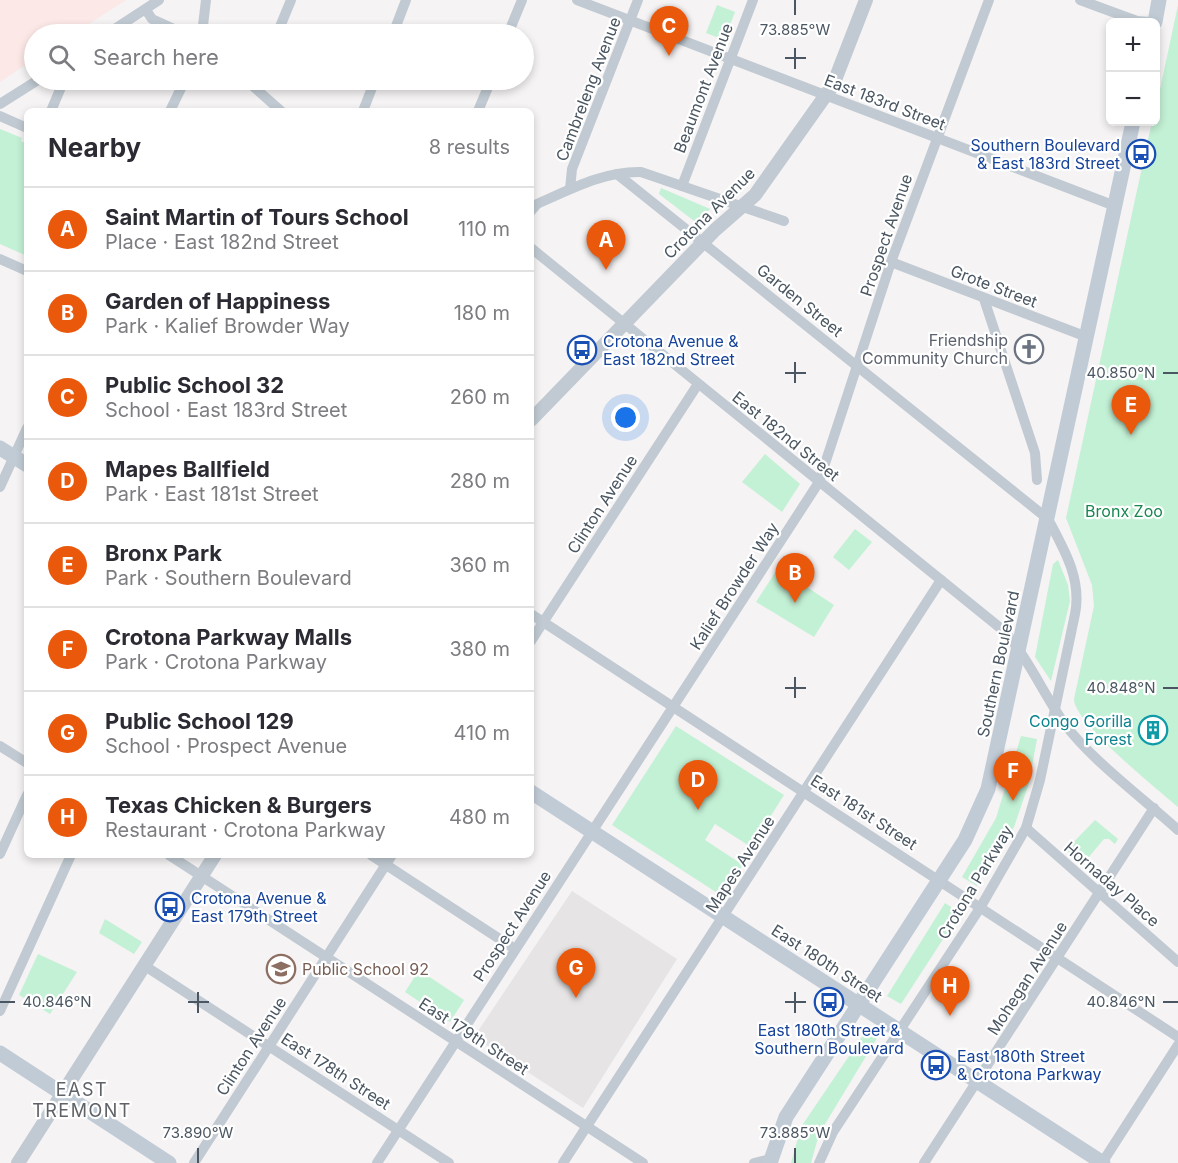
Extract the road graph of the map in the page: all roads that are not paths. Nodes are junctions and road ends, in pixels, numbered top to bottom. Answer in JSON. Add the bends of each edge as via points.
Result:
{"nodes":[{"id":1,"x":159,"y":0,"type":"edge"},
{"id":2,"x":206,"y":0,"type":"edge"},
{"id":3,"x":291,"y":0,"type":"edge"},
{"id":4,"x":406,"y":0,"type":"edge"},
{"id":5,"x":522,"y":0,"type":"edge"},
{"id":6,"x":577,"y":0,"type":"edge"},
{"id":7,"x":638,"y":0,"type":"edge"},
{"id":8,"x":753,"y":0,"type":"edge"},
{"id":9,"x":866,"y":0,"type":"edge"},
{"id":10,"x":989,"y":0,"type":"edge"},
{"id":11,"x":1080,"y":0,"type":"edge"},
{"id":12,"x":1160,"y":0,"type":"edge"},
{"id":13,"x":146,"y":10,"type":"junction"},
{"id":14,"x":1129,"y":18,"type":"edge"},
{"id":15,"x":1154,"y":18,"type":"edge"},
{"id":16,"x":630,"y":20,"type":"junction"},
{"id":17,"x":123,"y":24,"type":"edge"},
{"id":18,"x":163,"y":24,"type":"edge"},
{"id":19,"x":203,"y":24,"type":"edge"},
{"id":20,"x":281,"y":24,"type":"edge"},
{"id":21,"x":397,"y":24,"type":"edge"},
{"id":22,"x":512,"y":24,"type":"edge"},
{"id":23,"x":730,"y":59,"type":"junction"},
{"id":24,"x":24,"y":89,"type":"edge"},
{"id":25,"x":60,"y":90,"type":"edge"},
{"id":26,"x":180,"y":90,"type":"edge"},
{"id":27,"x":263,"y":90,"type":"edge"},
{"id":28,"x":371,"y":90,"type":"edge"},
{"id":29,"x":487,"y":90,"type":"edge"},
{"id":30,"x":827,"y":95,"type":"junction"},
{"id":31,"x":0,"y":104,"type":"edge"},
{"id":32,"x":52,"y":108,"type":"edge"},
{"id":33,"x":172,"y":108,"type":"edge"},
{"id":34,"x":278,"y":108,"type":"edge"},
{"id":35,"x":364,"y":108,"type":"edge"},
{"id":36,"x":479,"y":108,"type":"edge"},
{"id":37,"x":0,"y":116,"type":"edge"},
{"id":38,"x":1132,"y":126,"type":"edge"},
{"id":39,"x":24,"y":127,"type":"edge"},
{"id":40,"x":936,"y":137,"type":"junction"},
{"id":41,"x":617,"y":174,"type":"junction"},
{"id":42,"x":682,"y":186,"type":"junction"},
{"id":43,"x":570,"y":189,"type":"junction"},
{"id":44,"x":743,"y":205,"type":"junction"},
{"id":45,"x":1115,"y":206,"type":"junction"},
{"id":46,"x":534,"y":207,"type":"edge"},
{"id":47,"x":784,"y":221,"type":"dead end"},
{"id":48,"x":704,"y":242,"type":"junction"},
{"id":49,"x":534,"y":250,"type":"edge"},
{"id":50,"x":0,"y":259,"type":"edge"},
{"id":51,"x":891,"y":262,"type":"junction"},
{"id":52,"x":24,"y":270,"type":"edge"},
{"id":53,"x":984,"y":299,"type":"junction"},
{"id":54,"x":624,"y":324,"type":"junction"},
{"id":55,"x":1087,"y":337,"type":"junction"},
{"id":56,"x":858,"y":366,"type":"junction"},
{"id":57,"x":698,"y":384,"type":"junction"},
{"id":58,"x":534,"y":417,"type":"edge"},
{"id":59,"x":24,"y":435,"type":"edge"},
{"id":60,"x":0,"y":448,"type":"edge"},
{"id":61,"x":14,"y":457,"type":"junction"},
{"id":62,"x":24,"y":463,"type":"edge"},
{"id":63,"x":1037,"y":480,"type":"dead end"},
{"id":64,"x":819,"y":482,"type":"junction"},
{"id":65,"x":0,"y":487,"type":"edge"},
{"id":66,"x":1048,"y":519,"type":"junction"},
{"id":67,"x":941,"y":580,"type":"junction"},
{"id":68,"x":534,"y":616,"type":"edge"},
{"id":69,"x":543,"y":622,"type":"junction"},
{"id":70,"x":534,"y":636,"type":"edge"},
{"id":71,"x":1020,"y":649,"type":"junction"},
{"id":72,"x":674,"y":707,"type":"junction"},
{"id":73,"x":1055,"y":708,"type":"junction"},
{"id":74,"x":0,"y":746,"type":"edge"},
{"id":75,"x":24,"y":761,"type":"edge"},
{"id":76,"x":804,"y":791,"type":"junction"},
{"id":77,"x":534,"y":794,"type":"edge"},
{"id":78,"x":24,"y":802,"type":"edge"},
{"id":79,"x":1154,"y":808,"type":"junction"},
{"id":80,"x":1026,"y":828,"type":"junction"},
{"id":81,"x":1178,"y":830,"type":"edge"},
{"id":82,"x":593,"y":832,"type":"junction"},
{"id":83,"x":0,"y":854,"type":"edge"},
{"id":84,"x":70,"y":858,"type":"edge"},
{"id":85,"x":174,"y":858,"type":"edge"},
{"id":86,"x":212,"y":858,"type":"edge"},
{"id":87,"x":389,"y":860,"type":"edge"},
{"id":88,"x":201,"y":876,"type":"junction"},
{"id":89,"x":940,"y":879,"type":"junction"},
{"id":90,"x":1099,"y":893,"type":"junction"},
{"id":91,"x":980,"y":908,"type":"junction"},
{"id":92,"x":723,"y":917,"type":"junction"},
{"id":93,"x":515,"y":950,"type":"junction"},
{"id":94,"x":326,"y":957,"type":"junction"},
{"id":95,"x":1057,"y":958,"type":"junction"},
{"id":96,"x":1178,"y":962,"type":"edge"},
{"id":97,"x":145,"y":966,"type":"junction"},
{"id":98,"x":859,"y":1005,"type":"junction"},
{"id":99,"x":0,"y":1011,"type":"edge"},
{"id":100,"x":898,"y":1030,"type":"junction"},
{"id":101,"x":1178,"y":1037,"type":"edge"},
{"id":102,"x":456,"y":1042,"type":"junction"},
{"id":103,"x":1178,"y":1045,"type":"edge"},
{"id":104,"x":269,"y":1046,"type":"junction"},
{"id":105,"x":0,"y":1053,"type":"edge"},
{"id":106,"x":977,"y":1081,"type":"junction"},
{"id":107,"x":62,"y":1094,"type":"junction"},
{"id":108,"x":586,"y":1126,"type":"junction"},
{"id":109,"x":399,"y":1130,"type":"junction"},
{"id":110,"x":771,"y":1161,"type":"edge"},
{"id":111,"x":18,"y":1163,"type":"edge"},
{"id":112,"x":169,"y":1163,"type":"edge"},
{"id":113,"x":194,"y":1163,"type":"edge"},
{"id":114,"x":377,"y":1163,"type":"edge"},
{"id":115,"x":449,"y":1163,"type":"edge"},
{"id":116,"x":562,"y":1163,"type":"edge"},
{"id":117,"x":643,"y":1163,"type":"edge"},
{"id":118,"x":754,"y":1163,"type":"edge"},
{"id":119,"x":819,"y":1163,"type":"edge"},
{"id":120,"x":924,"y":1163,"type":"edge"},
{"id":121,"x":1103,"y":1163,"type":"edge"}],
"edges":[{"from":1,"to":13,"type":"street"},
{"from":2,"to":19,"type":"street"},
{"from":3,"to":20,"type":"street"},
{"from":4,"to":21,"type":"street"},
{"from":5,"to":22,"type":"street"},
{"from":6,"to":16,"type":"street","name":"East 183rd Street"},
{"from":7,"to":16,"type":"street","name":"Cambreleng Avenue"},
{"from":8,"to":23,"type":"street","name":"Beaumont Avenue"},
{"from":9,"to":30,"type":"street","name":"Crotona Avenue"},
{"from":10,"to":40,"type":"street","name":"Prospect Avenue"},
{"from":11,"to":14,"type":"street"},
{"from":12,"to":15,"type":"main road"},
{"from":13,"to":17,"type":"street"},
{"from":13,"to":18,"type":"street","via":[[152,19]]},
{"from":16,"to":23,"type":"street","name":"East 183rd Street"},
{"from":16,"to":43,"type":"street","name":"Cambreleng Avenue","via":[[572,169]]},
{"from":23,"to":30,"type":"street","name":"East 183rd Street"},
{"from":23,"to":42,"type":"street","name":"Beaumont Avenue"},
{"from":24,"to":31,"type":"street"},
{"from":25,"to":32,"type":"street"},
{"from":26,"to":33,"type":"street"},
{"from":27,"to":34,"type":"street"},
{"from":28,"to":35,"type":"street"},
{"from":29,"to":36,"type":"street"},
{"from":30,"to":40,"type":"street","name":"East 183rd Street"},
{"from":30,"to":44,"type":"street","name":"Crotona Avenue"},
{"from":37,"to":39,"type":"street"},
{"from":38,"to":45,"type":"main road","name":"Southern Boulevard"},
{"from":40,"to":45,"type":"street","name":"East 183rd Street"},
{"from":40,"to":51,"type":"street","name":"Prospect Avenue"},
{"from":41,"to":42,"type":"street","via":[[641,172]]},
{"from":41,"to":43,"type":"street"},
{"from":41,"to":48,"type":"street","name":"Garden Street"},
{"from":42,"to":44,"type":"street"},
{"from":43,"to":46,"type":"street"},
{"from":44,"to":47,"type":"street"},
{"from":44,"to":48,"type":"street","name":"Crotona Avenue"},
{"from":45,"to":55,"type":"main road","name":"Southern Boulevard"},
{"from":48,"to":54,"type":"street","name":"Crotona Avenue"},
{"from":48,"to":56,"type":"street","name":"Garden Street"},
{"from":49,"to":54,"type":"street","name":"East 182nd Street"},
{"from":50,"to":52,"type":"street"},
{"from":51,"to":53,"type":"street","name":"Grote Street"},
{"from":51,"to":56,"type":"street","name":"Prospect Avenue"},
{"from":53,"to":55,"type":"street","name":"Grote Street"},
{"from":53,"to":63,"type":"street","via":[[1035,453]]},
{"from":54,"to":57,"type":"street","name":"East 182nd Street"},
{"from":54,"to":58,"type":"street","name":"Crotona Avenue"},
{"from":55,"to":66,"type":"main road","name":"Southern Boulevard"},
{"from":56,"to":64,"type":"street","name":"Prospect Avenue"},
{"from":56,"to":66,"type":"street","name":"Garden Street"},
{"from":57,"to":64,"type":"street","name":"East 182nd Street"},
{"from":57,"to":69,"type":"street","name":"Clinton Avenue"},
{"from":59,"to":61,"type":"street"},
{"from":60,"to":61,"type":"main road"},
{"from":61,"to":62,"type":"main road"},
{"from":61,"to":65,"type":"street"},
{"from":64,"to":67,"type":"street","name":"East 182nd Street"},
{"from":64,"to":72,"type":"street","name":"Kalief Browder Way"},
{"from":66,"to":71,"type":"main road","name":"Southern Boulevard"},
{"from":66,"to":73,"type":"street","name":"Crotona Parkway","via":[[1066,553],[1078,599]]},
{"from":67,"to":71,"type":"street","name":"East 182nd Street","via":[[1004,631]]},
{"from":67,"to":76,"type":"street","name":"Mapes Avenue"},
{"from":68,"to":69,"type":"street","name":"East 181st Street"},
{"from":69,"to":70,"type":"street","name":"Clinton Avenue"},
{"from":69,"to":72,"type":"street","name":"East 181st Street"},
{"from":71,"to":73,"type":"street","name":"East 182nd Street"},
{"from":71,"to":89,"type":"main road","name":"Southern Boulevard","via":[[988,789],[974,823]]},
{"from":72,"to":76,"type":"street","name":"East 181st Street"},
{"from":72,"to":82,"type":"street","name":"Prospect Avenue"},
{"from":73,"to":79,"type":"street","name":"East 182nd Street","via":[[1083,744]]},
{"from":73,"to":80,"type":"street","name":"Crotona Parkway"},
{"from":74,"to":75,"type":"street"},
{"from":76,"to":89,"type":"street","name":"East 181st Street"},
{"from":76,"to":92,"type":"street","name":"Mapes Avenue"},
{"from":77,"to":82,"type":"main road","name":"East 180th Street"},
{"from":78,"to":83,"type":"street"},
{"from":79,"to":81,"type":"street","name":"East 182nd Street"},
{"from":79,"to":90,"type":"street","name":"Mohegan Avenue"},
{"from":80,"to":90,"type":"street","name":"Hornaday Place"},
{"from":80,"to":91,"type":"street","name":"Crotona Parkway"},
{"from":82,"to":92,"type":"main road","name":"East 180th Street"},
{"from":82,"to":93,"type":"street","name":"Prospect Avenue"},
{"from":84,"to":99,"type":"street"},
{"from":85,"to":88,"type":"street","name":"East 179th Street"},
{"from":86,"to":88,"type":"street"},
{"from":87,"to":93,"type":"street"},
{"from":87,"to":94,"type":"street","name":"Clinton Avenue"},
{"from":88,"to":94,"type":"street","name":"East 179th Street"},
{"from":88,"to":97,"type":"street"},
{"from":89,"to":91,"type":"street","name":"East 181st Street"},
{"from":89,"to":98,"type":"main road","name":"Southern Boulevard"},
{"from":90,"to":95,"type":"street","name":"Mohegan Avenue"},
{"from":90,"to":96,"type":"street","name":"Hornaday Place"},
{"from":91,"to":95,"type":"street","name":"East 181st Street"},
{"from":91,"to":100,"type":"street","name":"Crotona Parkway"},
{"from":92,"to":98,"type":"main road","name":"East 180th Street"},
{"from":92,"to":108,"type":"street","name":"Mapes Avenue"},
{"from":93,"to":102,"type":"street","name":"Prospect Avenue"},
{"from":94,"to":102,"type":"street","name":"East 179th Street"},
{"from":94,"to":104,"type":"street","name":"Clinton Avenue"},
{"from":95,"to":101,"type":"street","name":"East 181st Street"},
{"from":95,"to":106,"type":"street","name":"Mohegan Avenue"},
{"from":97,"to":104,"type":"street","name":"East 178th Street"},
{"from":97,"to":107,"type":"street"},
{"from":98,"to":100,"type":"main road","name":"East 180th Street"},
{"from":98,"to":110,"type":"main road","name":"Southern Boulevard","via":[[786,1117]]},
{"from":100,"to":106,"type":"main road","name":"East 180th Street"},
{"from":100,"to":119,"type":"street","name":"Crotona Parkway","via":[[833,1132]]},
{"from":102,"to":108,"type":"street","name":"East 179th Street"},
{"from":102,"to":109,"type":"street","name":"Prospect Avenue"},
{"from":103,"to":121,"type":"street"},
{"from":104,"to":109,"type":"street","name":"East 178th Street"},
{"from":104,"to":113,"type":"street","name":"Clinton Avenue"},
{"from":105,"to":107,"type":"main road"},
{"from":106,"to":120,"type":"street","name":"Mohegan Avenue"},
{"from":106,"to":121,"type":"main road","name":"East 180th Street"},
{"from":107,"to":111,"type":"street"},
{"from":107,"to":112,"type":"main road"},
{"from":108,"to":116,"type":"street","name":"Mapes Avenue"},
{"from":108,"to":117,"type":"street","name":"East 179th Street"},
{"from":109,"to":114,"type":"street","name":"Prospect Avenue"},
{"from":109,"to":115,"type":"street","name":"East 178th Street"},
{"from":110,"to":118,"type":"street"}]}
